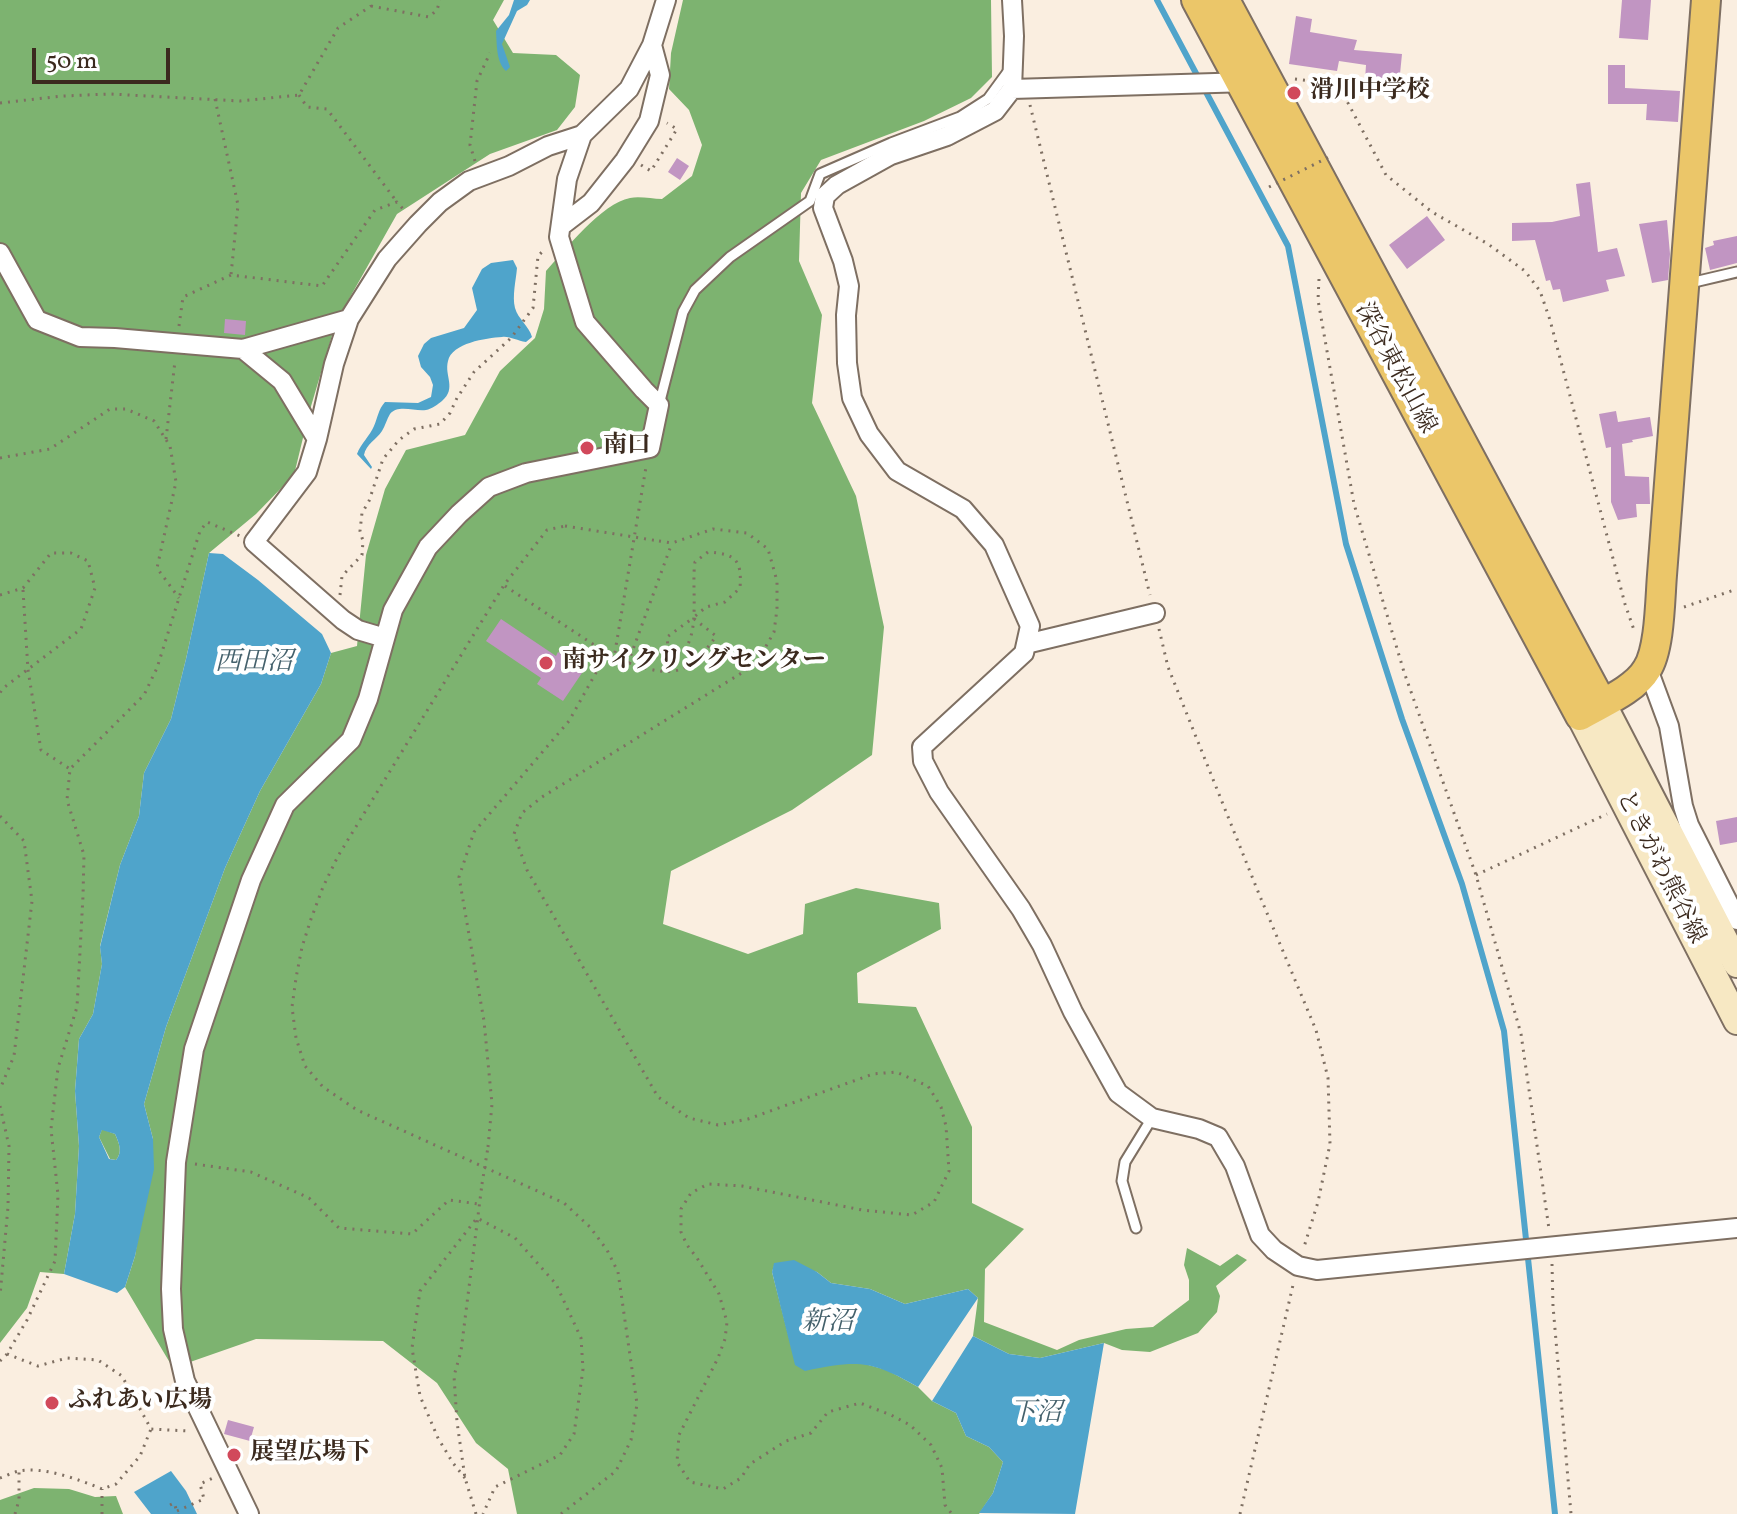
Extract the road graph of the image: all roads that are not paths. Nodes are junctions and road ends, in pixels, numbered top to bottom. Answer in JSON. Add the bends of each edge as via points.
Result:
{"nodes":[{"id":1,"x":666,"y":0,"type":"edge"},
{"id":2,"x":1012,"y":0,"type":"edge"},
{"id":3,"x":1196,"y":0,"type":"edge"},
{"id":4,"x":1225,"y":0,"type":"edge"},
{"id":5,"x":1706,"y":0,"type":"edge"},
{"id":6,"x":652,"y":45,"type":"junction"},
{"id":7,"x":1014,"y":65,"type":"junction"},
{"id":8,"x":1254,"y":82,"type":"junction"},
{"id":9,"x":1019,"y":89,"type":"junction"},
{"id":10,"x":582,"y":135,"type":"junction"},
{"id":11,"x":560,"y":231,"type":"junction"},
{"id":12,"x":0,"y":253,"type":"edge"},
{"id":13,"x":1737,"y":272,"type":"edge"},
{"id":14,"x":1684,"y":284,"type":"junction"},
{"id":15,"x":349,"y":319,"type":"junction"},
{"id":16,"x":243,"y":349,"type":"junction"},
{"id":17,"x":659,"y":405,"type":"junction"},
{"id":18,"x":317,"y":439,"type":"junction"},
{"id":19,"x":1155,"y":613,"type":"road end"},
{"id":20,"x":385,"y":638,"type":"junction"},
{"id":21,"x":1026,"y":644,"type":"junction"},
{"id":22,"x":1648,"y":669,"type":"junction"},
{"id":23,"x":1591,"y":710,"type":"junction"},
{"id":24,"x":1737,"y":920,"type":"edge"},
{"id":25,"x":1737,"y":964,"type":"edge"},
{"id":26,"x":1737,"y":1021,"type":"edge"},
{"id":27,"x":1152,"y":1118,"type":"junction"},
{"id":28,"x":1136,"y":1228,"type":"dead end"},
{"id":29,"x":1737,"y":1228,"type":"edge"},
{"id":30,"x":249,"y":1514,"type":"edge"}],
"edges":[{"from":1,"to":6,"type":"street"},
{"from":2,"to":7,"type":"street"},
{"from":3,"to":8,"type":"main road","name":"深谷東松山線"},
{"from":4,"to":8,"type":"main road","name":"深谷東松山線"},
{"from":5,"to":14,"type":"main road"},
{"from":6,"to":10,"type":"street","via":[[629,89]]},
{"from":6,"to":11,"type":"street","via":[[660,75],[649,121],[591,203]]},
{"from":7,"to":9,"type":"street"},
{"from":7,"to":17,"type":"lane","via":[[988,99],[960,117],[820,174],[810,201],[730,257],[695,290],[683,312]]},
{"from":8,"to":9,"type":"street"},
{"from":8,"to":23,"type":"main road","name":"深谷東松山線"},
{"from":9,"to":21,"type":"street","via":[[995,111],[947,136],[891,155],[837,185],[825,196],[823,208],[849,286],[847,363],[852,398],[869,434],[897,471],[963,509],[994,545],[1030,626]]},
{"from":10,"to":11,"type":"street","via":[[567,179]]},
{"from":10,"to":15,"type":"street","via":[[469,181],[440,202],[387,259]]},
{"from":11,"to":17,"type":"street","via":[[585,322]]},
{"from":12,"to":16,"type":"street","via":[[37,320],[80,337]]},
{"from":13,"to":14,"type":"lane"},
{"from":14,"to":22,"type":"main road","via":[[1659,611]]},
{"from":15,"to":16,"type":"street"},
{"from":15,"to":18,"type":"street"},
{"from":16,"to":18,"type":"street","via":[[282,381]]},
{"from":17,"to":20,"type":"street","via":[[650,448],[526,473],[489,487],[428,547],[393,610]]},
{"from":18,"to":20,"type":"street","via":[[307,472],[254,542],[358,630]]},
{"from":19,"to":21,"type":"street"},
{"from":20,"to":30,"type":"street","via":[[351,740],[285,805],[251,880],[194,1049],[176,1162],[173,1329],[185,1381]]},
{"from":21,"to":27,"type":"street","via":[[1024,653],[922,747],[923,761],[1021,909],[1118,1093]]},
{"from":22,"to":23,"type":"main road"},
{"from":22,"to":24,"type":"street","via":[[1669,726],[1689,825]]},
{"from":23,"to":25,"type":"main road","name":"ときがわ熊谷線"},
{"from":23,"to":26,"type":"main road","name":"ときがわ熊谷線"},
{"from":27,"to":28,"type":"lane","via":[[1125,1162],[1122,1181]]},
{"from":27,"to":29,"type":"street","via":[[1218,1137],[1235,1166],[1260,1235],[1298,1266],[1317,1270]]}]}
